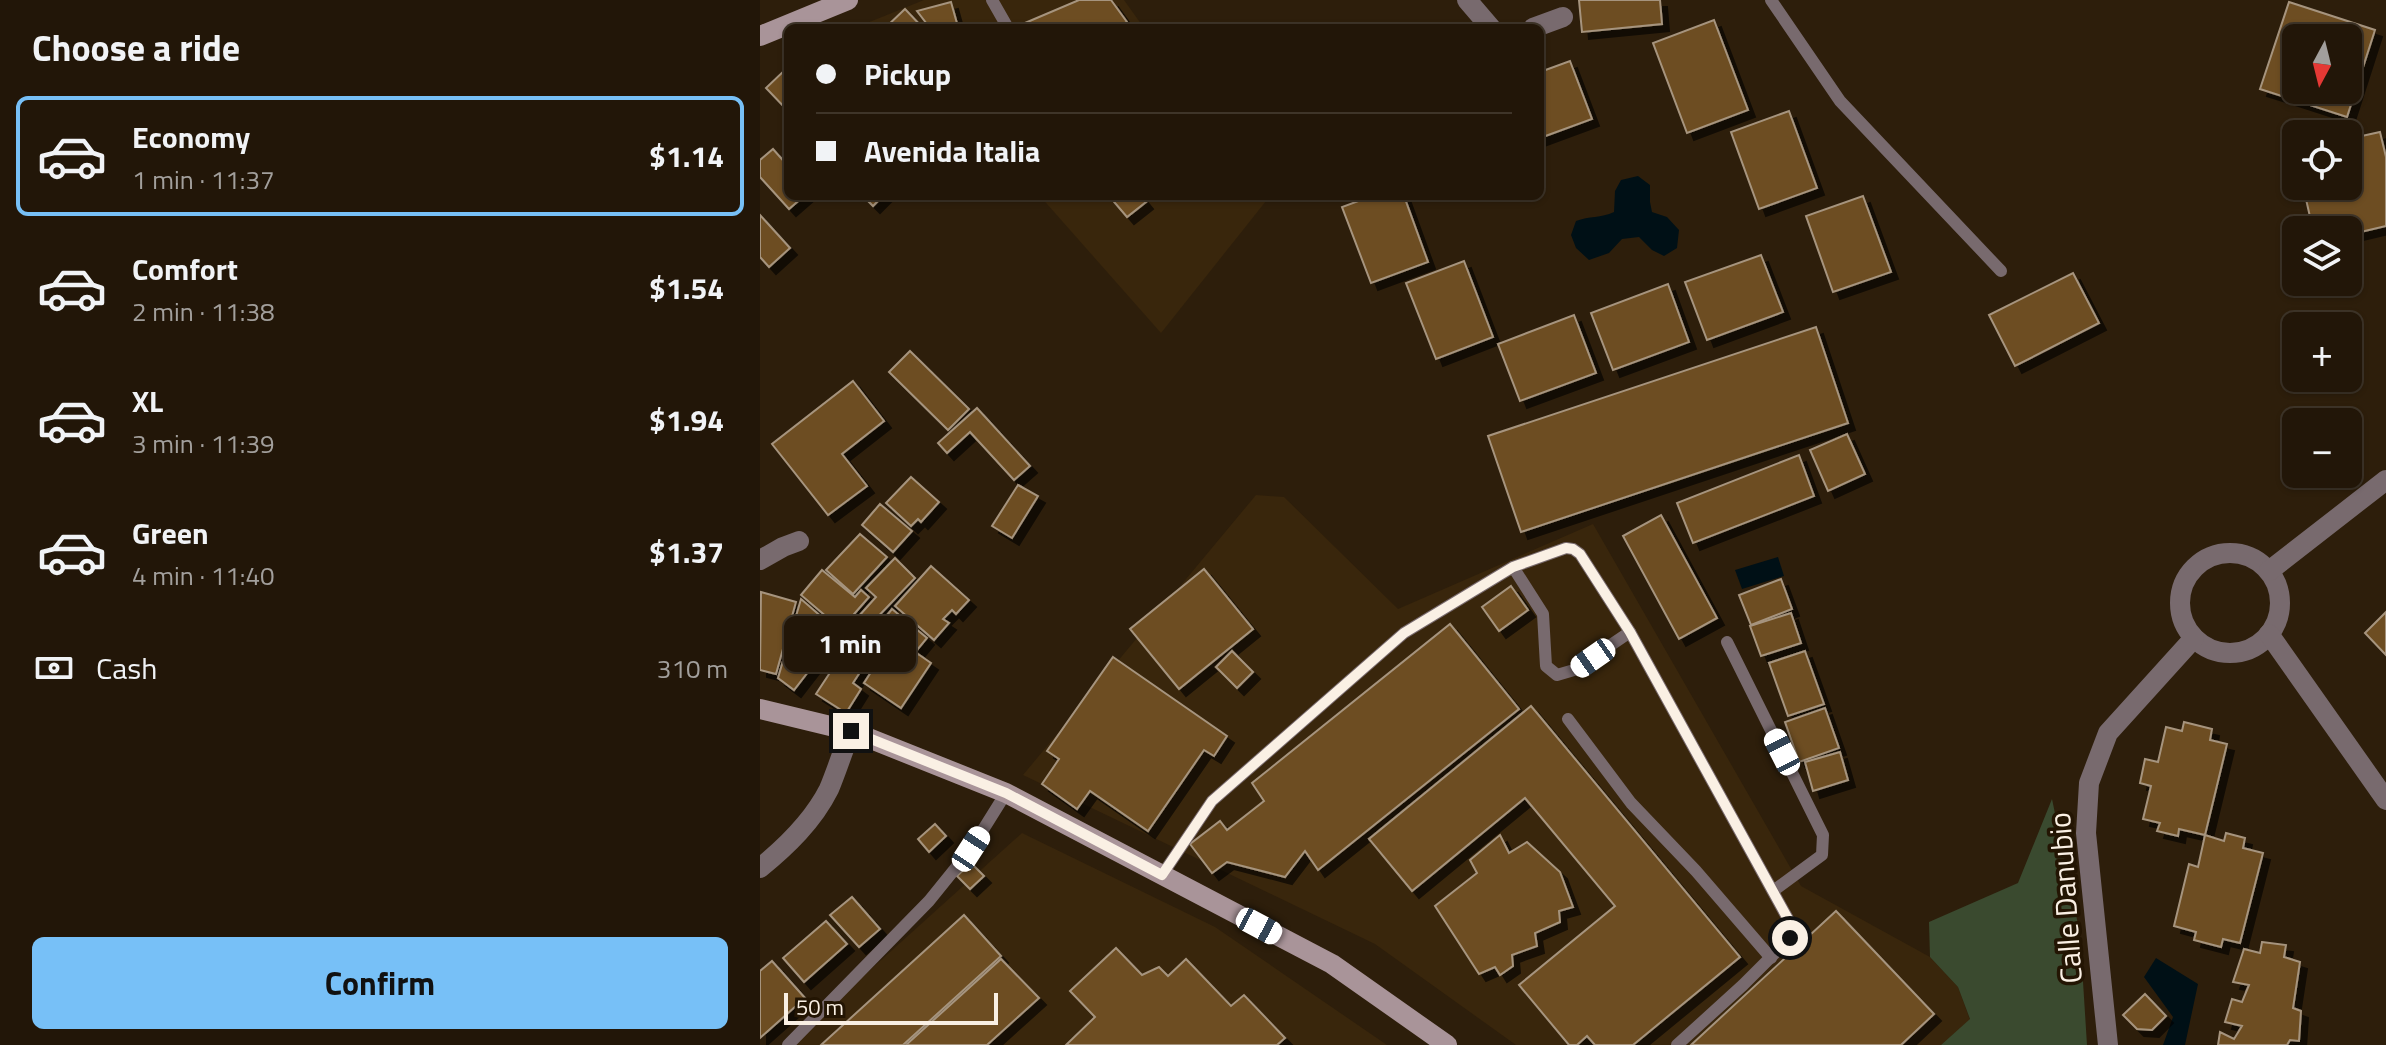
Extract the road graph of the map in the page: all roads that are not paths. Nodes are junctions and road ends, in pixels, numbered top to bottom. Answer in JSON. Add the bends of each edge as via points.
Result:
{"nodes":[{"id":1,"x":848,"y":0,"type":"edge"},
{"id":2,"x":992,"y":0,"type":"edge"},
{"id":3,"x":1467,"y":0,"type":"edge"},
{"id":4,"x":1771,"y":0,"type":"edge"},
{"id":5,"x":1563,"y":17,"type":"dead end"},
{"id":6,"x":784,"y":24,"type":"edge"},
{"id":7,"x":785,"y":24,"type":"edge"},
{"id":8,"x":1006,"y":24,"type":"edge"},
{"id":9,"x":1488,"y":24,"type":"edge"},
{"id":10,"x":1544,"y":24,"type":"edge"},
{"id":11,"x":761,"y":33,"type":"edge"},
{"id":12,"x":2001,"y":271,"type":"dead end"},
{"id":13,"x":2386,"y":480,"type":"edge"},
{"id":14,"x":799,"y":541,"type":"dead end"},
{"id":15,"x":760,"y":560,"type":"edge"},
{"id":16,"x":1513,"y":567,"type":"junction"},
{"id":17,"x":2269,"y":571,"type":"junction"},
{"id":18,"x":1630,"y":632,"type":"junction"},
{"id":19,"x":2269,"y":634,"type":"junction"},
{"id":20,"x":2194,"y":638,"type":"junction"},
{"id":21,"x":1727,"y":642,"type":"dead end"},
{"id":22,"x":760,"y":709,"type":"edge"},
{"id":23,"x":1568,"y":719,"type":"dead end"},
{"id":24,"x":851,"y":731,"type":"junction"},
{"id":25,"x":1006,"y":793,"type":"junction"},
{"id":26,"x":2386,"y":800,"type":"edge"},
{"id":27,"x":760,"y":868,"type":"edge"},
{"id":28,"x":1162,"y":875,"type":"junction"},
{"id":29,"x":1773,"y":891,"type":"junction"},
{"id":30,"x":1771,"y":958,"type":"junction"},
{"id":31,"x":788,"y":1045,"type":"edge"},
{"id":32,"x":1447,"y":1045,"type":"edge"},
{"id":33,"x":1677,"y":1045,"type":"edge"},
{"id":34,"x":2108,"y":1045,"type":"edge"}],
"edges":[{"from":1,"to":7,"type":"street"},
{"from":2,"to":8,"type":"lane"},
{"from":3,"to":9,"type":"street"},
{"from":4,"to":12,"type":"lane","via":[[1840,101]]},
{"from":5,"to":10,"type":"street"},
{"from":6,"to":11,"type":"street"},
{"from":13,"to":17,"type":"street"},
{"from":14,"to":15,"type":"street"},
{"from":16,"to":18,"type":"lane","via":[[1573,549]]},
{"from":16,"to":18,"type":"lane","via":[[1543,614],[1546,666],[1557,675],[1574,670]]},
{"from":16,"to":28,"type":"lane","via":[[1404,633],[1212,801]]},
{"from":17,"to":19,"type":"street","via":[[2280,609]]},
{"from":17,"to":20,"type":"street","via":[[2238,554],[2203,561],[2182,588],[2184,623]]},
{"from":18,"to":29,"type":"lane"},
{"from":19,"to":20,"type":"street","via":[[2257,646],[2224,653]]},
{"from":19,"to":26,"type":"street"},
{"from":20,"to":34,"type":"street","name":"Calle Danubio","via":[[2108,733],[2089,783],[2086,833]]},
{"from":21,"to":29,"type":"lane","via":[[1823,835],[1822,855]]},
{"from":22,"to":24,"type":"street"},
{"from":23,"to":30,"type":"lane","via":[[1631,803]]},
{"from":24,"to":25,"type":"street"},
{"from":24,"to":27,"type":"street","via":[[813,814]]},
{"from":25,"to":28,"type":"street"},
{"from":25,"to":31,"type":"lane","via":[[971,849],[929,901]]},
{"from":28,"to":32,"type":"street","via":[[1332,964]]},
{"from":29,"to":30,"type":"lane","via":[[1788,919],[1790,938]]},
{"from":30,"to":33,"type":"lane"}]}
